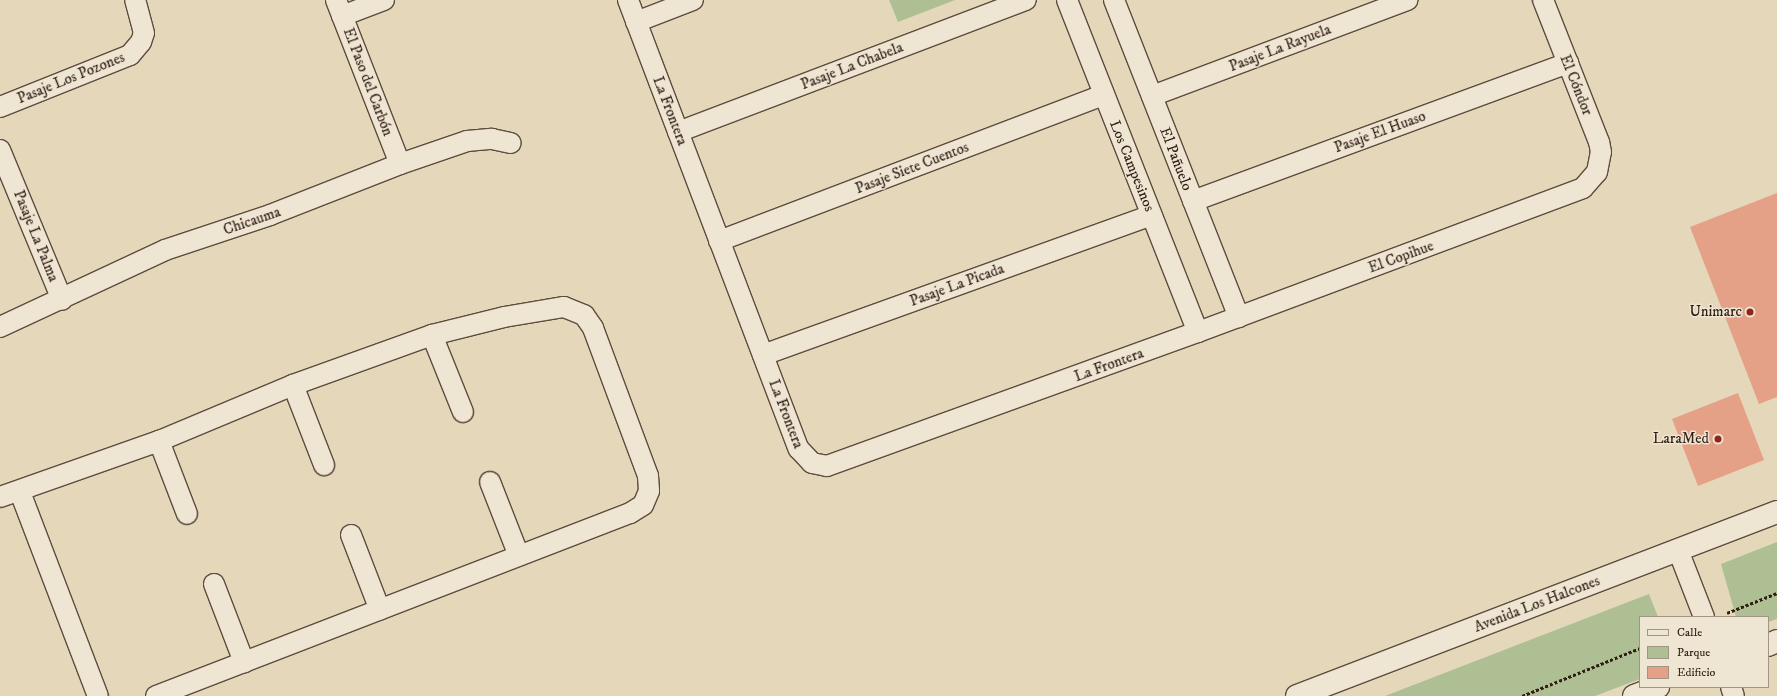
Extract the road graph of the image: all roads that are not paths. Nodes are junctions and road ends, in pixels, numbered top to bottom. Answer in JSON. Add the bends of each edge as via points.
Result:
{"nodes":[{"id":1,"x":135,"y":0,"type":"edge"},
{"id":2,"x":384,"y":0,"type":"edge"},
{"id":3,"x":628,"y":0,"type":"edge"},
{"id":4,"x":693,"y":0,"type":"edge"},
{"id":5,"x":1026,"y":0,"type":"edge"},
{"id":6,"x":1067,"y":0,"type":"edge"},
{"id":7,"x":1114,"y":0,"type":"edge"},
{"id":8,"x":1408,"y":0,"type":"edge"},
{"id":9,"x":1543,"y":0,"type":"edge"},
{"id":10,"x":339,"y":8,"type":"edge"},
{"id":11,"x":636,"y":22,"type":"junction"},
{"id":12,"x":1568,"y":63,"type":"junction"},
{"id":13,"x":1104,"y":96,"type":"junction"},
{"id":14,"x":1152,"y":96,"type":"junction"},
{"id":15,"x":0,"y":107,"type":"edge"},
{"id":16,"x":678,"y":132,"type":"junction"},
{"id":17,"x":511,"y":143,"type":"dead end"},
{"id":18,"x":0,"y":150,"type":"edge"},
{"id":19,"x":400,"y":164,"type":"junction"},
{"id":20,"x":1597,"y":172,"type":"joint"},
{"id":21,"x":1193,"y":201,"type":"junction"},
{"id":22,"x":1152,"y":215,"type":"junction"},
{"id":23,"x":719,"y":241,"type":"junction"},
{"id":24,"x":62,"y":300,"type":"junction"},
{"id":25,"x":1239,"y":317,"type":"junction"},
{"id":26,"x":0,"y":327,"type":"edge"},
{"id":27,"x":1198,"y":332,"type":"junction"},
{"id":28,"x":432,"y":335,"type":"junction"},
{"id":29,"x":763,"y":355,"type":"junction"},
{"id":30,"x":293,"y":385,"type":"junction"},
{"id":31,"x":463,"y":412,"type":"dead end"},
{"id":32,"x":159,"y":441,"type":"junction"},
{"id":33,"x":324,"y":465,"type":"dead end"},
{"id":34,"x":490,"y":482,"type":"dead end"},
{"id":35,"x":20,"y":492,"type":"junction"},
{"id":36,"x":0,"y":497,"type":"edge"},
{"id":37,"x":1777,"y":512,"type":"edge"},
{"id":38,"x":187,"y":514,"type":"dead end"},
{"id":39,"x":351,"y":535,"type":"dead end"},
{"id":40,"x":1678,"y":550,"type":"junction"},
{"id":41,"x":519,"y":556,"type":"junction"},
{"id":42,"x":214,"y":584,"type":"dead end"},
{"id":43,"x":380,"y":610,"type":"junction"},
{"id":44,"x":1704,"y":616,"type":"edge"},
{"id":45,"x":244,"y":662,"type":"junction"},
{"id":46,"x":1655,"y":688,"type":"edge"},
{"id":47,"x":98,"y":696,"type":"edge"},
{"id":48,"x":156,"y":696,"type":"edge"},
{"id":49,"x":1297,"y":696,"type":"edge"},
{"id":50,"x":1634,"y":696,"type":"edge"}],
"edges":[{"from":1,"to":15,"type":"street","name":"Pasaje Los Pozones","via":[[144,33],[141,42],[130,54]]},
{"from":2,"to":10,"type":"street"},
{"from":3,"to":11,"type":"street","name":"La Frontera"},
{"from":4,"to":11,"type":"street"},
{"from":5,"to":16,"type":"street","name":"Pasaje La Chabela"},
{"from":6,"to":13,"type":"street","name":"Los Campesinos"},
{"from":7,"to":14,"type":"street","name":"El Pañuelo"},
{"from":8,"to":14,"type":"street","name":"Pasaje La Rayuela"},
{"from":9,"to":12,"type":"street","name":"El Cóndor"},
{"from":10,"to":19,"type":"street","name":"El Paso del Carbón"},
{"from":11,"to":16,"type":"street","name":"La Frontera"},
{"from":12,"to":20,"type":"street","name":"El Cóndor","via":[[1599,142],[1601,152]]},
{"from":12,"to":21,"type":"street","name":"Pasaje El Huaso"},
{"from":13,"to":22,"type":"street","name":"Los Campesinos"},
{"from":13,"to":23,"type":"street","name":"Pasaje Siete Cuentos"},
{"from":14,"to":21,"type":"street","name":"El Pañuelo"},
{"from":16,"to":23,"type":"street","name":"La Frontera"},
{"from":17,"to":19,"type":"street","name":"Chicauma","via":[[492,139],[467,141]]},
{"from":18,"to":24,"type":"street","name":"Pasaje La Palma"},
{"from":19,"to":24,"type":"street","name":"Chicauma","via":[[270,216],[165,250]]},
{"from":20,"to":25,"type":"street","name":"El Copihue","via":[[1591,181],[1574,193]]},
{"from":21,"to":25,"type":"street","name":"El Pañuelo"},
{"from":22,"to":27,"type":"street","name":"Los Campesinos"},
{"from":22,"to":29,"type":"street","name":"Pasaje La Picada"},
{"from":23,"to":29,"type":"street","name":"La Frontera"},
{"from":24,"to":26,"type":"street","name":"Chicauma"},
{"from":25,"to":27,"type":"street","name":"El Copihue"},
{"from":27,"to":29,"type":"street","name":"La Frontera","via":[[827,466],[812,463],[802,455]]},
{"from":28,"to":30,"type":"street"},
{"from":28,"to":31,"type":"street"},
{"from":28,"to":41,"type":"street","via":[[504,317],[564,307],[584,315],[593,328],[648,476],[649,491],[643,504],[630,513]]},
{"from":30,"to":32,"type":"street"},
{"from":30,"to":33,"type":"street"},
{"from":32,"to":35,"type":"street"},
{"from":32,"to":38,"type":"street"},
{"from":34,"to":41,"type":"street"},
{"from":35,"to":36,"type":"street"},
{"from":35,"to":47,"type":"street"},
{"from":37,"to":40,"type":"street","name":"Avenida Los Halcones"},
{"from":39,"to":43,"type":"street"},
{"from":40,"to":44,"type":"street"},
{"from":40,"to":49,"type":"street","name":"Avenida Los Halcones"},
{"from":41,"to":43,"type":"street"},
{"from":42,"to":45,"type":"street"},
{"from":43,"to":45,"type":"street"},
{"from":45,"to":48,"type":"street"},
{"from":46,"to":50,"type":"street"}]}
